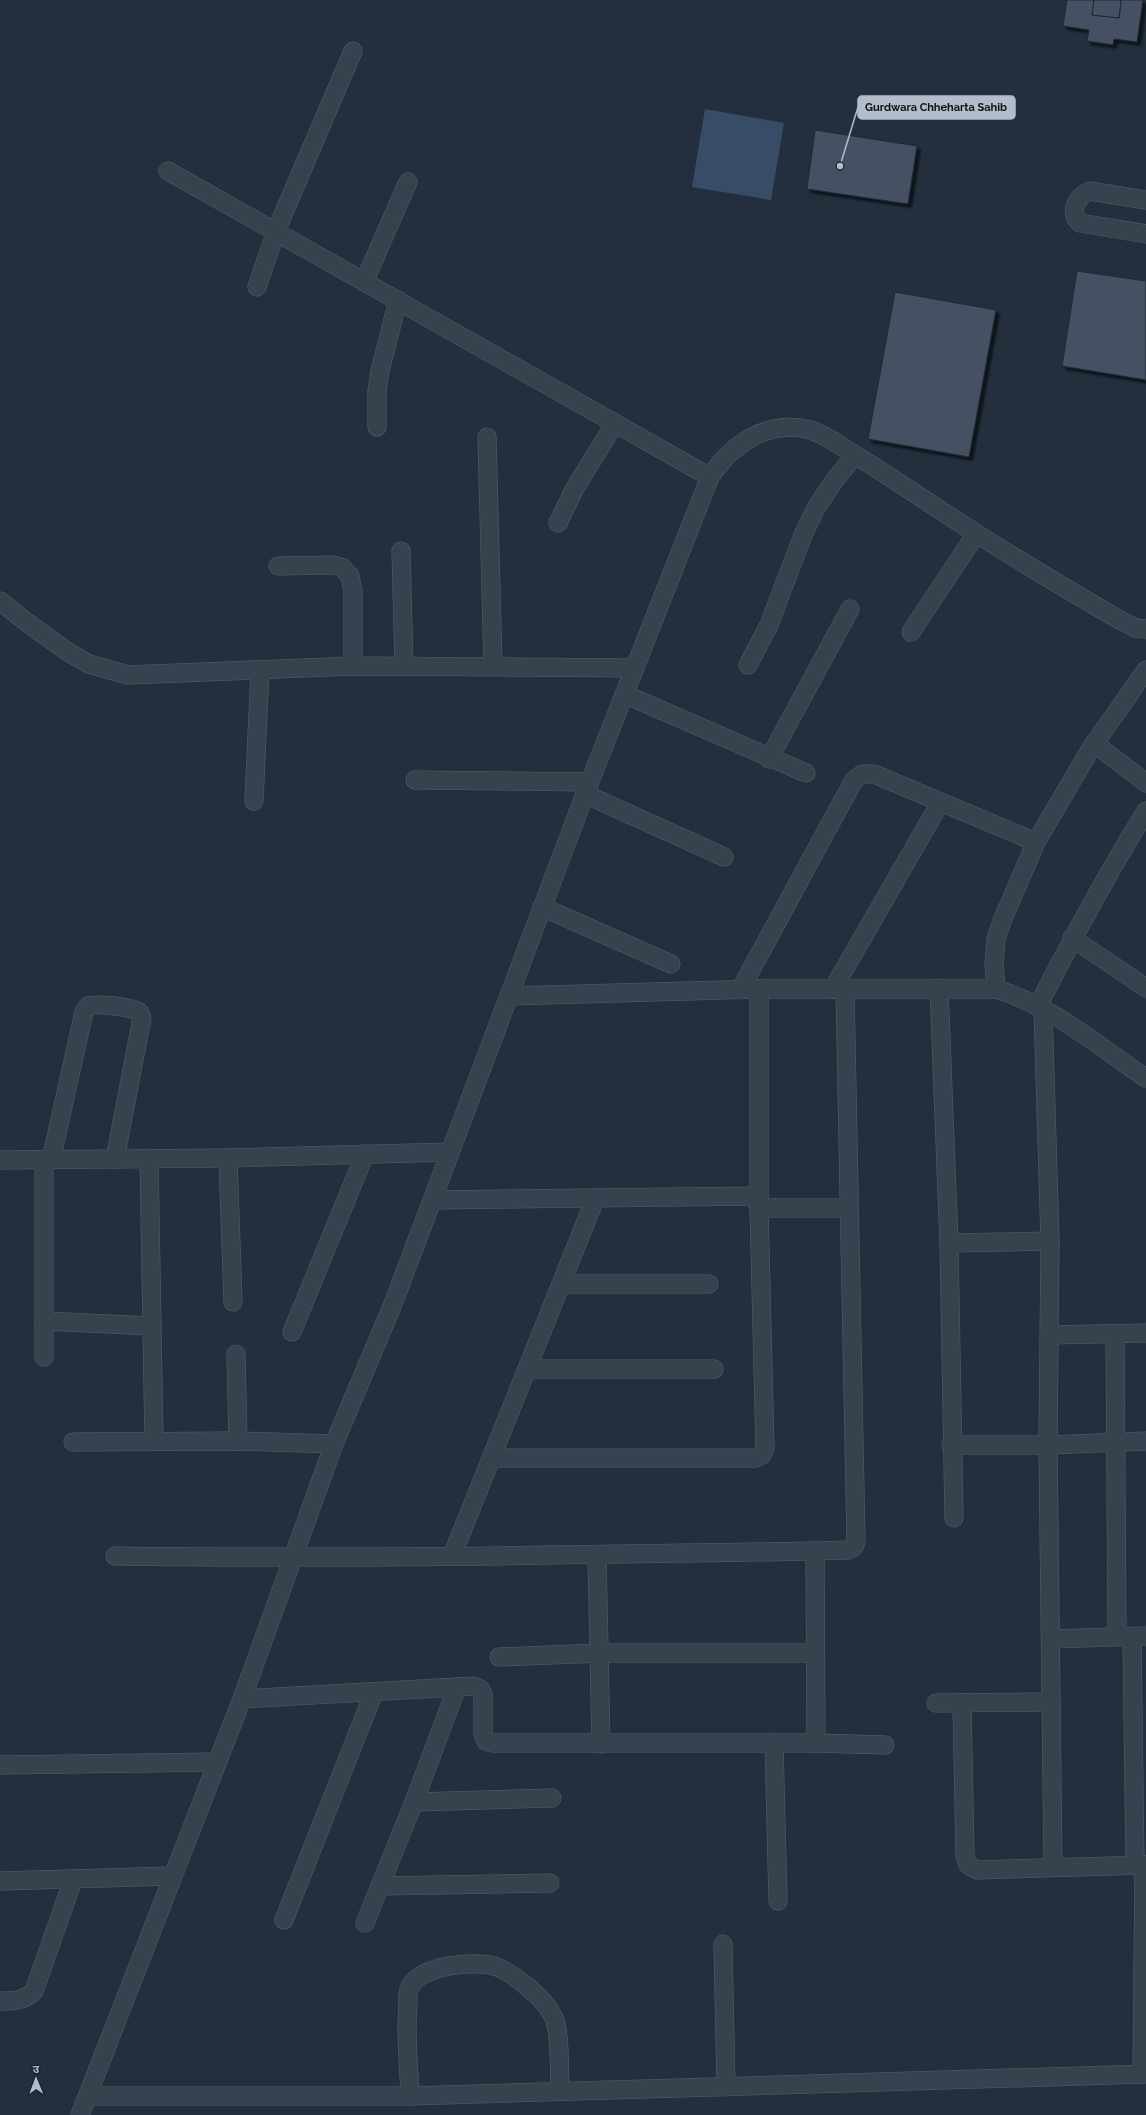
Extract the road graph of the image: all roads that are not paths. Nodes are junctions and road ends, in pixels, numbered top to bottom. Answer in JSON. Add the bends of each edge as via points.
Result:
{"nodes":[{"id":1,"x":353,"y":51,"type":"dead end"},
{"id":2,"x":168,"y":171,"type":"dead end"},
{"id":3,"x":408,"y":182,"type":"dead end"},
{"id":4,"x":1146,"y":200,"type":"edge"},
{"id":5,"x":276,"y":231,"type":"junction"},
{"id":6,"x":1146,"y":234,"type":"edge"},
{"id":7,"x":364,"y":282,"type":"junction"},
{"id":8,"x":256,"y":287,"type":"dead end"},
{"id":9,"x":398,"y":300,"type":"junction"},
{"id":10,"x":615,"y":423,"type":"junction"},
{"id":11,"x":377,"y":427,"type":"dead end"},
{"id":12,"x":487,"y":437,"type":"dead end"},
{"id":13,"x":855,"y":455,"type":"junction"},
{"id":14,"x":710,"y":477,"type":"junction"},
{"id":15,"x":558,"y":523,"type":"dead end"},
{"id":16,"x":976,"y":534,"type":"junction"},
{"id":17,"x":401,"y":551,"type":"dead end"},
{"id":18,"x":278,"y":566,"type":"dead end"},
{"id":19,"x":0,"y":601,"type":"edge"},
{"id":20,"x":850,"y":609,"type":"dead end"},
{"id":21,"x":1146,"y":629,"type":"edge"},
{"id":22,"x":911,"y":632,"type":"dead end"},
{"id":23,"x":748,"y":665,"type":"dead end"},
{"id":24,"x":353,"y":666,"type":"junction"},
{"id":25,"x":404,"y":666,"type":"junction"},
{"id":26,"x":493,"y":666,"type":"junction"},
{"id":27,"x":635,"y":668,"type":"junction"},
{"id":28,"x":260,"y":670,"type":"junction"},
{"id":29,"x":1146,"y":670,"type":"edge"},
{"id":30,"x":624,"y":694,"type":"junction"},
{"id":31,"x":1094,"y":743,"type":"junction"},
{"id":32,"x":769,"y":759,"type":"junction"},
{"id":33,"x":806,"y":773,"type":"dead end"},
{"id":34,"x":415,"y":780,"type":"dead end"},
{"id":35,"x":1146,"y":783,"type":"edge"},
{"id":36,"x":587,"y":788,"type":"junction"},
{"id":37,"x":254,"y":802,"type":"dead end"},
{"id":38,"x":940,"y":803,"type":"junction"},
{"id":39,"x":1146,"y":811,"type":"edge"},
{"id":40,"x":1036,"y":842,"type":"junction"},
{"id":41,"x":724,"y":856,"type":"dead end"},
{"id":42,"x":542,"y":907,"type":"junction"},
{"id":43,"x":1072,"y":938,"type":"junction"},
{"id":44,"x":671,"y":964,"type":"dead end"},
{"id":45,"x":939,"y":988,"type":"junction"},
{"id":46,"x":1146,"y":988,"type":"edge"},
{"id":47,"x":759,"y":989,"type":"junction"},
{"id":48,"x":839,"y":989,"type":"junction"},
{"id":49,"x":996,"y":989,"type":"junction"},
{"id":50,"x":740,"y":990,"type":"junction"},
{"id":51,"x":510,"y":996,"type":"junction"},
{"id":52,"x":1041,"y":1007,"type":"junction"},
{"id":53,"x":1146,"y":1078,"type":"edge"},
{"id":54,"x":450,"y":1152,"type":"junction"},
{"id":55,"x":365,"y":1154,"type":"junction"},
{"id":56,"x":149,"y":1158,"type":"junction"},
{"id":57,"x":228,"y":1158,"type":"junction"},
{"id":58,"x":114,"y":1159,"type":"junction"},
{"id":59,"x":0,"y":1160,"type":"edge"},
{"id":60,"x":47,"y":1160,"type":"junction"},
{"id":61,"x":596,"y":1199,"type":"junction"},
{"id":62,"x":432,"y":1200,"type":"junction"},
{"id":63,"x":759,"y":1202,"type":"junction"},
{"id":64,"x":849,"y":1208,"type":"junction"},
{"id":65,"x":1050,"y":1241,"type":"junction"},
{"id":66,"x":949,"y":1243,"type":"junction"},
{"id":67,"x":562,"y":1284,"type":"junction"},
{"id":68,"x":709,"y":1284,"type":"dead end"},
{"id":69,"x":233,"y":1302,"type":"dead end"},
{"id":70,"x":44,"y":1321,"type":"junction"},
{"id":71,"x":152,"y":1326,"type":"junction"},
{"id":72,"x":292,"y":1332,"type":"dead end"},
{"id":73,"x":1146,"y":1333,"type":"edge"},
{"id":74,"x":1115,"y":1334,"type":"junction"},
{"id":75,"x":1050,"y":1335,"type":"junction"},
{"id":76,"x":236,"y":1354,"type":"dead end"},
{"id":77,"x":44,"y":1357,"type":"dead end"},
{"id":78,"x":527,"y":1369,"type":"junction"},
{"id":79,"x":714,"y":1369,"type":"dead end"},
{"id":80,"x":1146,"y":1440,"type":"edge"},
{"id":81,"x":154,"y":1441,"type":"junction"},
{"id":82,"x":74,"y":1442,"type":"dead end"},
{"id":83,"x":238,"y":1442,"type":"junction"},
{"id":84,"x":1117,"y":1442,"type":"junction"},
{"id":85,"x":334,"y":1444,"type":"junction"},
{"id":86,"x":951,"y":1445,"type":"junction"},
{"id":87,"x":1048,"y":1445,"type":"junction"},
{"id":88,"x":491,"y":1458,"type":"junction"},
{"id":89,"x":954,"y":1518,"type":"dead end"},
{"id":90,"x":815,"y":1551,"type":"junction"},
{"id":91,"x":597,"y":1555,"type":"junction"},
{"id":92,"x":115,"y":1556,"type":"dead end"},
{"id":93,"x":452,"y":1556,"type":"junction"},
{"id":94,"x":294,"y":1558,"type":"junction"},
{"id":95,"x":1132,"y":1636,"type":"edge"},
{"id":96,"x":1051,"y":1639,"type":"junction"},
{"id":97,"x":600,"y":1653,"type":"junction"},
{"id":98,"x":815,"y":1653,"type":"junction"},
{"id":99,"x":499,"y":1657,"type":"dead end"},
{"id":100,"x":457,"y":1687,"type":"junction"},
{"id":101,"x":374,"y":1692,"type":"junction"},
{"id":102,"x":242,"y":1699,"type":"junction"},
{"id":103,"x":1052,"y":1702,"type":"junction"},
{"id":104,"x":936,"y":1703,"type":"dead end"},
{"id":105,"x":962,"y":1703,"type":"junction"},
{"id":106,"x":774,"y":1743,"type":"junction"},
{"id":107,"x":816,"y":1743,"type":"junction"},
{"id":108,"x":601,"y":1744,"type":"junction"},
{"id":109,"x":886,"y":1745,"type":"dead end"},
{"id":110,"x":217,"y":1762,"type":"junction"},
{"id":111,"x":0,"y":1765,"type":"edge"},
{"id":112,"x":552,"y":1798,"type":"dead end"},
{"id":113,"x":414,"y":1802,"type":"junction"},
{"id":114,"x":1142,"y":1865,"type":"edge"},
{"id":115,"x":1053,"y":1867,"type":"junction"},
{"id":116,"x":172,"y":1876,"type":"junction"},
{"id":117,"x":73,"y":1880,"type":"junction"},
{"id":118,"x":0,"y":1881,"type":"edge"},
{"id":119,"x":550,"y":1883,"type":"dead end"},
{"id":120,"x":380,"y":1886,"type":"junction"},
{"id":121,"x":778,"y":1901,"type":"dead end"},
{"id":122,"x":284,"y":1920,"type":"dead end"},
{"id":123,"x":365,"y":1923,"type":"dead end"},
{"id":124,"x":723,"y":1944,"type":"dead end"},
{"id":125,"x":0,"y":2001,"type":"edge"},
{"id":126,"x":1144,"y":2074,"type":"edge"},
{"id":127,"x":726,"y":2087,"type":"junction"},
{"id":128,"x":560,"y":2091,"type":"junction"},
{"id":129,"x":88,"y":2096,"type":"junction"},
{"id":130,"x":410,"y":2096,"type":"junction"},
{"id":131,"x":80,"y":2115,"type":"edge"}],
"edges":[{"from":1,"to":5,"type":"street"},
{"from":2,"to":5,"type":"street"},
{"from":3,"to":7,"type":"street"},
{"from":4,"to":6,"type":"street","via":[[1090,191],[1078,199],[1074,212],[1080,223]]},
{"from":5,"to":7,"type":"street"},
{"from":5,"to":8,"type":"street"},
{"from":7,"to":9,"type":"street"},
{"from":9,"to":10,"type":"street"},
{"from":9,"to":11,"type":"street","via":[[380,371]]},
{"from":10,"to":14,"type":"street"},
{"from":10,"to":15,"type":"street","via":[[575,488]]},
{"from":12,"to":26,"type":"street"},
{"from":13,"to":14,"type":"street","via":[[810,430],[778,429],[765,431],[738,444],[719,463]]},
{"from":13,"to":16,"type":"street"},
{"from":13,"to":23,"type":"street","via":[[816,508],[769,625]]},
{"from":14,"to":27,"type":"street"},
{"from":16,"to":21,"type":"street","via":[[1118,619],[1136,628]]},
{"from":16,"to":22,"type":"street"},
{"from":17,"to":25,"type":"street"},
{"from":18,"to":24,"type":"street","via":[[334,565],[343,568],[350,576],[353,592]]},
{"from":19,"to":28,"type":"street","via":[[68,652],[89,664],[111,672],[128,675]]},
{"from":20,"to":32,"type":"street"},
{"from":24,"to":25,"type":"street"},
{"from":24,"to":28,"type":"street"},
{"from":25,"to":26,"type":"street"},
{"from":26,"to":27,"type":"street"},
{"from":27,"to":30,"type":"street"},
{"from":28,"to":37,"type":"street"},
{"from":29,"to":31,"type":"street"},
{"from":30,"to":32,"type":"street"},
{"from":30,"to":36,"type":"street"},
{"from":31,"to":35,"type":"street"},
{"from":31,"to":40,"type":"street"},
{"from":32,"to":33,"type":"street"},
{"from":34,"to":36,"type":"street"},
{"from":36,"to":41,"type":"street"},
{"from":36,"to":42,"type":"street"},
{"from":38,"to":40,"type":"street"},
{"from":38,"to":48,"type":"street"},
{"from":38,"to":50,"type":"street","via":[[874,774],[862,774],[854,780]]},
{"from":39,"to":43,"type":"street"},
{"from":40,"to":49,"type":"street","via":[[996,939]]},
{"from":42,"to":44,"type":"street"},
{"from":42,"to":51,"type":"street"},
{"from":43,"to":46,"type":"street"},
{"from":43,"to":52,"type":"street"},
{"from":45,"to":48,"type":"street"},
{"from":45,"to":49,"type":"street"},
{"from":45,"to":66,"type":"street"},
{"from":47,"to":48,"type":"street"},
{"from":47,"to":50,"type":"street"},
{"from":47,"to":63,"type":"street"},
{"from":48,"to":64,"type":"street"},
{"from":49,"to":52,"type":"street","via":[[1020,996]]},
{"from":50,"to":51,"type":"street"},
{"from":51,"to":54,"type":"street"},
{"from":52,"to":53,"type":"street"},
{"from":52,"to":65,"type":"street"},
{"from":54,"to":55,"type":"street"},
{"from":54,"to":62,"type":"street"},
{"from":55,"to":57,"type":"street"},
{"from":55,"to":72,"type":"street"},
{"from":56,"to":57,"type":"street"},
{"from":56,"to":58,"type":"street"},
{"from":56,"to":71,"type":"street"},
{"from":57,"to":69,"type":"street"},
{"from":58,"to":60,"type":"street"},
{"from":58,"to":60,"type":"street","via":[[142,1018],[139,1012],[133,1010],[95,1004],[88,1006],[84,1012]]},
{"from":59,"to":60,"type":"street"},
{"from":60,"to":70,"type":"street"},
{"from":61,"to":62,"type":"street"},
{"from":61,"to":63,"type":"street"},
{"from":61,"to":67,"type":"street"},
{"from":62,"to":85,"type":"street","via":[[393,1304]]},
{"from":63,"to":64,"type":"street"},
{"from":63,"to":88,"type":"street","via":[[765,1448],[762,1455],[755,1458]]},
{"from":64,"to":90,"type":"street","via":[[856,1542],[854,1547],[848,1550]]},
{"from":65,"to":66,"type":"street"},
{"from":65,"to":75,"type":"street"},
{"from":66,"to":86,"type":"street"},
{"from":67,"to":68,"type":"street"},
{"from":67,"to":78,"type":"street"},
{"from":70,"to":71,"type":"street"},
{"from":70,"to":77,"type":"street"},
{"from":71,"to":81,"type":"street"},
{"from":73,"to":74,"type":"street"},
{"from":74,"to":75,"type":"street"},
{"from":74,"to":84,"type":"street"},
{"from":75,"to":87,"type":"street"},
{"from":76,"to":83,"type":"street"},
{"from":78,"to":79,"type":"street"},
{"from":78,"to":88,"type":"street"},
{"from":80,"to":84,"type":"street"},
{"from":81,"to":82,"type":"street"},
{"from":81,"to":83,"type":"street"},
{"from":83,"to":85,"type":"street"},
{"from":84,"to":87,"type":"street"},
{"from":84,"to":95,"type":"street"},
{"from":85,"to":94,"type":"street"},
{"from":86,"to":87,"type":"street"},
{"from":86,"to":89,"type":"street"},
{"from":87,"to":96,"type":"street"},
{"from":88,"to":93,"type":"street"},
{"from":90,"to":91,"type":"street"},
{"from":90,"to":98,"type":"street"},
{"from":91,"to":93,"type":"street"},
{"from":91,"to":97,"type":"street"},
{"from":92,"to":94,"type":"street"},
{"from":93,"to":94,"type":"street"},
{"from":94,"to":102,"type":"street"},
{"from":95,"to":96,"type":"street"},
{"from":95,"to":114,"type":"street"},
{"from":96,"to":103,"type":"street"},
{"from":97,"to":98,"type":"street"},
{"from":97,"to":99,"type":"street"},
{"from":97,"to":108,"type":"street"},
{"from":98,"to":107,"type":"street"},
{"from":100,"to":101,"type":"street"},
{"from":100,"to":108,"type":"street","via":[[480,1688],[483,1694],[483,1734],[486,1741],[492,1744]]},
{"from":100,"to":113,"type":"street"},
{"from":101,"to":102,"type":"street"},
{"from":101,"to":122,"type":"street"},
{"from":102,"to":110,"type":"street"},
{"from":103,"to":105,"type":"street"},
{"from":103,"to":115,"type":"street"},
{"from":104,"to":105,"type":"street"},
{"from":105,"to":115,"type":"street","via":[[965,1855],[968,1865],[978,1870]]},
{"from":106,"to":107,"type":"street"},
{"from":106,"to":108,"type":"street"},
{"from":106,"to":121,"type":"street"},
{"from":107,"to":109,"type":"street"},
{"from":110,"to":111,"type":"street"},
{"from":110,"to":116,"type":"street"},
{"from":112,"to":113,"type":"street"},
{"from":113,"to":120,"type":"street"},
{"from":114,"to":115,"type":"street"},
{"from":114,"to":126,"type":"street"},
{"from":116,"to":117,"type":"street"},
{"from":116,"to":129,"type":"street"},
{"from":117,"to":118,"type":"street"},
{"from":117,"to":125,"type":"street","via":[[34,1991],[27,1998]]},
{"from":119,"to":120,"type":"street"},
{"from":120,"to":123,"type":"street"},
{"from":124,"to":127,"type":"street"},
{"from":126,"to":127,"type":"street"},
{"from":127,"to":128,"type":"street"},
{"from":128,"to":130,"type":"street"},
{"from":128,"to":130,"type":"street","via":[[557,2032],[554,2017],[547,2006],[510,1974],[494,1966],[470,1963],[423,1974],[409,1989],[406,2018]]},
{"from":129,"to":130,"type":"street"},
{"from":129,"to":131,"type":"street"}]}
